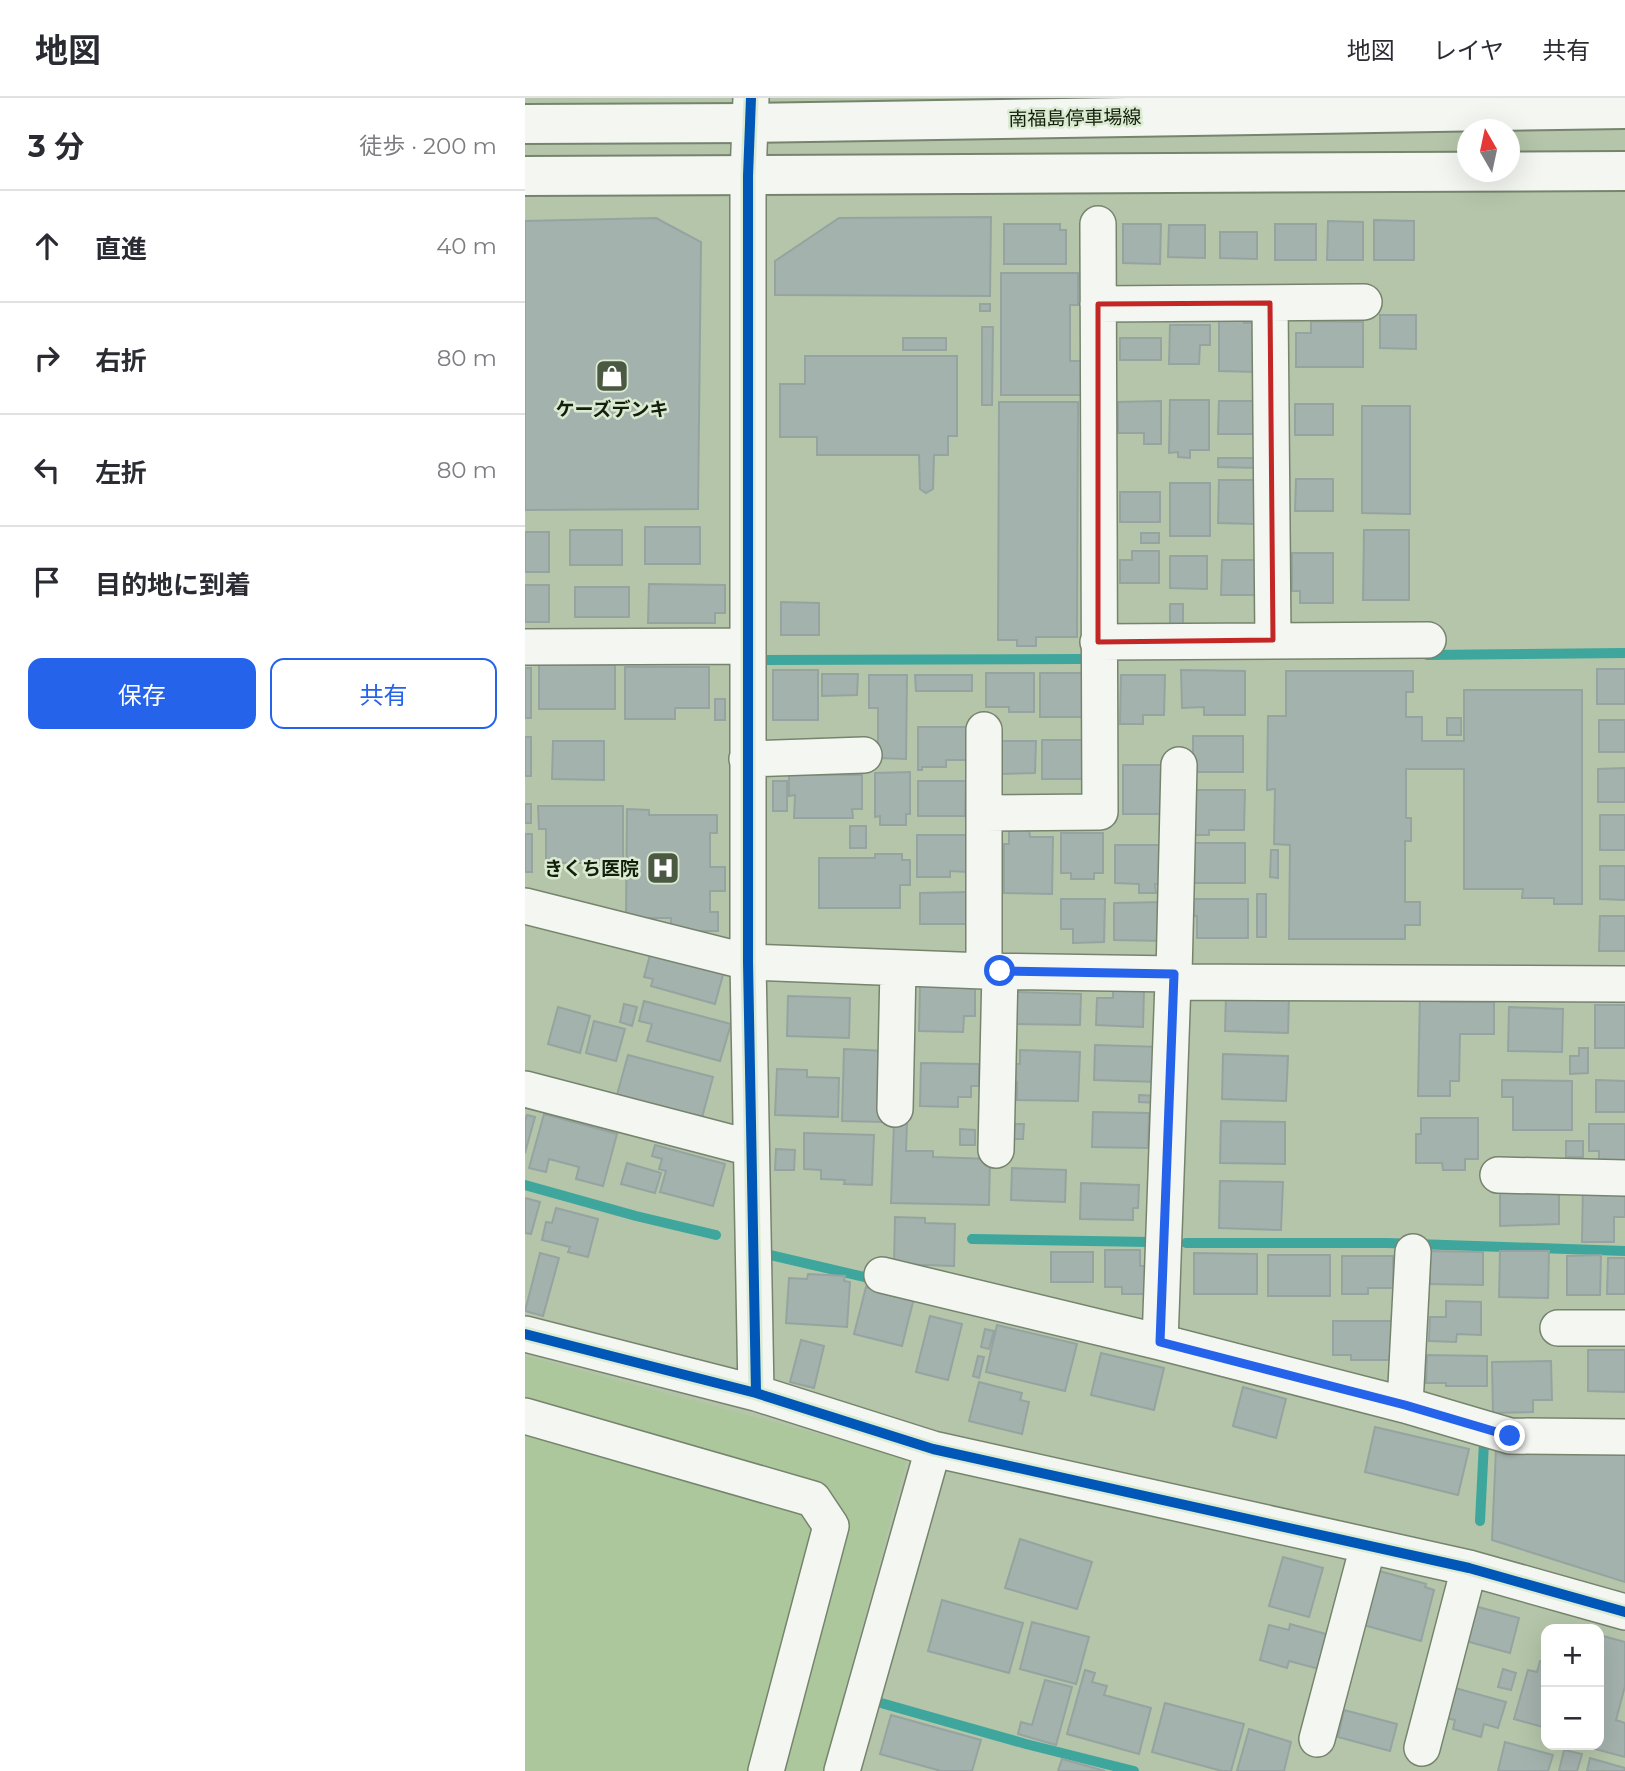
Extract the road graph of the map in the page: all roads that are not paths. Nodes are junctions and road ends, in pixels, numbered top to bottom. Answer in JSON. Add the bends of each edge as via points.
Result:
{"nodes":[{"id":1,"x":1625,"y":109,"type":"edge"},
{"id":2,"x":751,"y":111,"type":"edge"},
{"id":3,"x":525,"y":124,"type":"edge"},
{"id":4,"x":1625,"y":171,"type":"edge"},
{"id":5,"x":525,"y":176,"type":"edge"},
{"id":6,"x":748,"y":176,"type":"junction"},
{"id":7,"x":1098,"y":224,"type":"dead end"},
{"id":8,"x":1364,"y":302,"type":"dead end"},
{"id":9,"x":1270,"y":303,"type":"junction"},
{"id":10,"x":1098,"y":304,"type":"junction"},
{"id":11,"x":1273,"y":640,"type":"junction"},
{"id":12,"x":1428,"y":640,"type":"dead end"},
{"id":13,"x":1098,"y":642,"type":"junction"},
{"id":14,"x":525,"y":646,"type":"edge"},
{"id":15,"x":748,"y":646,"type":"junction"},
{"id":16,"x":984,"y":730,"type":"dead end"},
{"id":17,"x":864,"y":755,"type":"dead end"},
{"id":18,"x":747,"y":759,"type":"junction"},
{"id":19,"x":1179,"y":765,"type":"dead end"},
{"id":20,"x":984,"y":813,"type":"junction"},
{"id":21,"x":525,"y":906,"type":"edge"},
{"id":22,"x":748,"y":962,"type":"junction"},
{"id":23,"x":898,"y":968,"type":"junction"},
{"id":24,"x":992,"y":971,"type":"junction"},
{"id":25,"x":1173,"y":978,"type":"junction"},
{"id":26,"x":1625,"y":984,"type":"edge"},
{"id":27,"x":525,"y":1090,"type":"edge"},
{"id":28,"x":895,"y":1109,"type":"dead end"},
{"id":29,"x":751,"y":1149,"type":"junction"},
{"id":30,"x":996,"y":1150,"type":"dead end"},
{"id":31,"x":1498,"y":1175,"type":"dead end"},
{"id":32,"x":1625,"y":1178,"type":"edge"},
{"id":33,"x":1413,"y":1252,"type":"dead end"},
{"id":34,"x":882,"y":1275,"type":"dead end"},
{"id":35,"x":1558,"y":1328,"type":"dead end"},
{"id":36,"x":1625,"y":1328,"type":"edge"},
{"id":37,"x":525,"y":1334,"type":"edge"},
{"id":38,"x":1160,"y":1342,"type":"junction"},
{"id":39,"x":756,"y":1393,"type":"junction"},
{"id":40,"x":1405,"y":1405,"type":"junction"},
{"id":41,"x":525,"y":1416,"type":"edge"},
{"id":42,"x":1625,"y":1437,"type":"edge"},
{"id":43,"x":933,"y":1449,"type":"junction"},
{"id":44,"x":1368,"y":1546,"type":"junction"},
{"id":45,"x":1469,"y":1568,"type":"junction"},
{"id":46,"x":1625,"y":1612,"type":"edge"},
{"id":47,"x":1317,"y":1739,"type":"dead end"},
{"id":48,"x":1422,"y":1748,"type":"dead end"},
{"id":49,"x":766,"y":1771,"type":"edge"},
{"id":50,"x":842,"y":1771,"type":"edge"}],
"edges":[{"from":1,"to":2,"type":"main road","name":"南福島停車場線"},
{"from":2,"to":3,"type":"main road","name":"南福島停車場線"},
{"from":2,"to":6,"type":"street"},
{"from":4,"to":6,"type":"main road"},
{"from":5,"to":6,"type":"main road"},
{"from":6,"to":15,"type":"street"},
{"from":7,"to":10,"type":"street"},
{"from":8,"to":9,"type":"street"},
{"from":9,"to":10,"type":"street"},
{"from":9,"to":11,"type":"street"},
{"from":10,"to":13,"type":"street"},
{"from":11,"to":12,"type":"street"},
{"from":11,"to":13,"type":"street"},
{"from":13,"to":20,"type":"street","via":[[1101,812]]},
{"from":14,"to":15,"type":"street"},
{"from":15,"to":18,"type":"street"},
{"from":16,"to":20,"type":"street"},
{"from":17,"to":18,"type":"street"},
{"from":18,"to":22,"type":"street"},
{"from":19,"to":25,"type":"street"},
{"from":20,"to":24,"type":"street"},
{"from":21,"to":22,"type":"street"},
{"from":22,"to":23,"type":"street"},
{"from":22,"to":29,"type":"street"},
{"from":23,"to":24,"type":"street"},
{"from":23,"to":28,"type":"street"},
{"from":24,"to":25,"type":"street"},
{"from":24,"to":30,"type":"street"},
{"from":25,"to":26,"type":"street"},
{"from":25,"to":38,"type":"street"},
{"from":27,"to":29,"type":"street"},
{"from":29,"to":39,"type":"street"},
{"from":31,"to":32,"type":"street"},
{"from":33,"to":40,"type":"street"},
{"from":34,"to":38,"type":"street"},
{"from":35,"to":36,"type":"street"},
{"from":37,"to":39,"type":"street"},
{"from":38,"to":40,"type":"street"},
{"from":39,"to":43,"type":"street"},
{"from":40,"to":42,"type":"street","via":[[1510,1436]]},
{"from":41,"to":49,"type":"street","via":[[813,1499],[831,1526]]},
{"from":43,"to":44,"type":"street"},
{"from":43,"to":50,"type":"street"},
{"from":44,"to":45,"type":"street"},
{"from":44,"to":47,"type":"street"},
{"from":45,"to":46,"type":"street"},
{"from":45,"to":48,"type":"street"}]}
